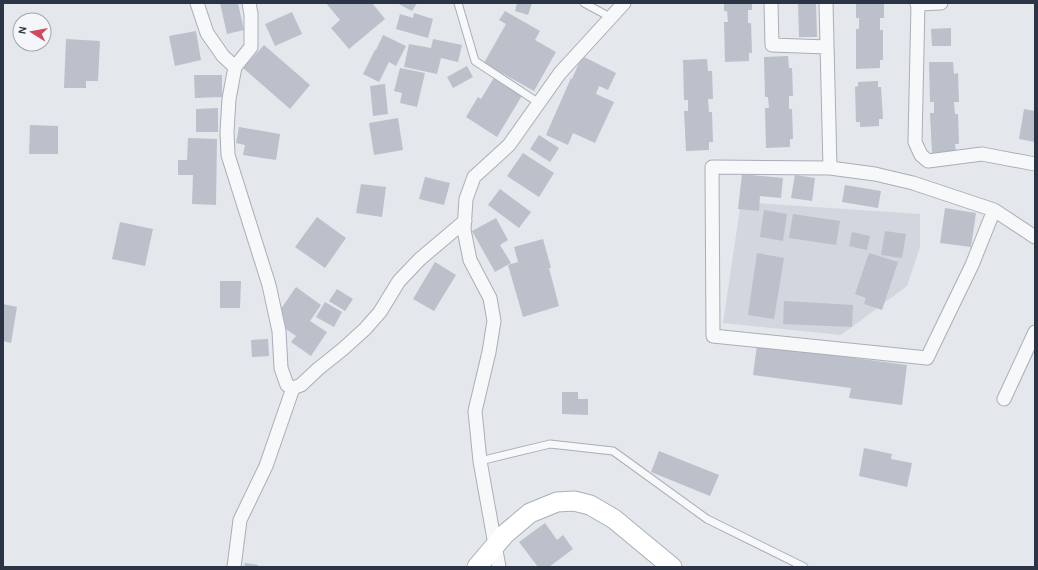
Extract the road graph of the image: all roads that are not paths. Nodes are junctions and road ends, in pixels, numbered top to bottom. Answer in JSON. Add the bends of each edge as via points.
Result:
{"nodes":[{"id":1,"x":197,"y":3,"type":"edge"},
{"id":2,"x":249,"y":3,"type":"edge"},
{"id":3,"x":458,"y":3,"type":"edge"},
{"id":4,"x":584,"y":3,"type":"edge"},
{"id":5,"x":624,"y":3,"type":"edge"},
{"id":6,"x":771,"y":3,"type":"edge"},
{"id":7,"x":826,"y":3,"type":"edge"},
{"id":8,"x":941,"y":3,"type":"edge"},
{"id":9,"x":917,"y":4,"type":"edge"},
{"id":10,"x":610,"y":17,"type":"junction"},
{"id":11,"x":827,"y":47,"type":"junction"},
{"id":12,"x":235,"y":67,"type":"junction"},
{"id":13,"x":539,"y":103,"type":"junction"},
{"id":14,"x":1035,"y":164,"type":"edge"},
{"id":15,"x":830,"y":168,"type":"junction"},
{"id":16,"x":994,"y":210,"type":"junction"},
{"id":17,"x":465,"y":221,"type":"junction"},
{"id":18,"x":1035,"y":238,"type":"edge"},
{"id":19,"x":1034,"y":336,"type":"edge"},
{"id":20,"x":292,"y":388,"type":"junction"},
{"id":21,"x":1004,"y":399,"type":"dead end"},
{"id":22,"x":480,"y":461,"type":"junction"},
{"id":23,"x":495,"y":546,"type":"junction"},
{"id":24,"x":234,"y":567,"type":"edge"},
{"id":25,"x":477,"y":567,"type":"edge"},
{"id":26,"x":499,"y":567,"type":"edge"},
{"id":27,"x":672,"y":567,"type":"edge"},
{"id":28,"x":804,"y":567,"type":"edge"}],
"edges":[{"from":1,"to":12,"type":"street","via":[[207,33],[223,56]]},
{"from":2,"to":12,"type":"street","via":[[251,47]]},
{"from":3,"to":13,"type":"lane","via":[[475,61]]},
{"from":4,"to":10,"type":"lane"},
{"from":5,"to":10,"type":"street"},
{"from":6,"to":11,"type":"street","via":[[772,45]]},
{"from":7,"to":11,"type":"street"},
{"from":8,"to":9,"type":"street"},
{"from":9,"to":14,"type":"street","via":[[916,142],[921,154],[928,161],[982,154]]},
{"from":10,"to":13,"type":"street","via":[[560,73]]},
{"from":11,"to":15,"type":"street"},
{"from":12,"to":20,"type":"street","via":[[229,99],[228,155],[269,285],[279,331],[281,368],[287,385]]},
{"from":13,"to":17,"type":"street","via":[[509,145],[474,177],[466,199]]},
{"from":15,"to":16,"type":"street","via":[[875,174],[913,183]]},
{"from":15,"to":16,"type":"street","via":[[712,167],[713,336],[927,358],[972,265]]},
{"from":16,"to":18,"type":"street"},
{"from":17,"to":20,"type":"street","via":[[420,259],[399,281],[380,312],[365,329],[301,385]]},
{"from":17,"to":22,"type":"street","via":[[464,230],[470,260],[490,298],[494,321],[475,411]]},
{"from":19,"to":21,"type":"street"},
{"from":20,"to":24,"type":"street","via":[[266,466],[240,520]]},
{"from":22,"to":23,"type":"street"},
{"from":22,"to":28,"type":"lane","via":[[550,444],[614,451],[707,519]]},
{"from":23,"to":25,"type":"main road"},
{"from":23,"to":26,"type":"street"},
{"from":23,"to":27,"type":"main road","via":[[530,513],[557,502],[574,501],[590,505],[614,519]]}]}
